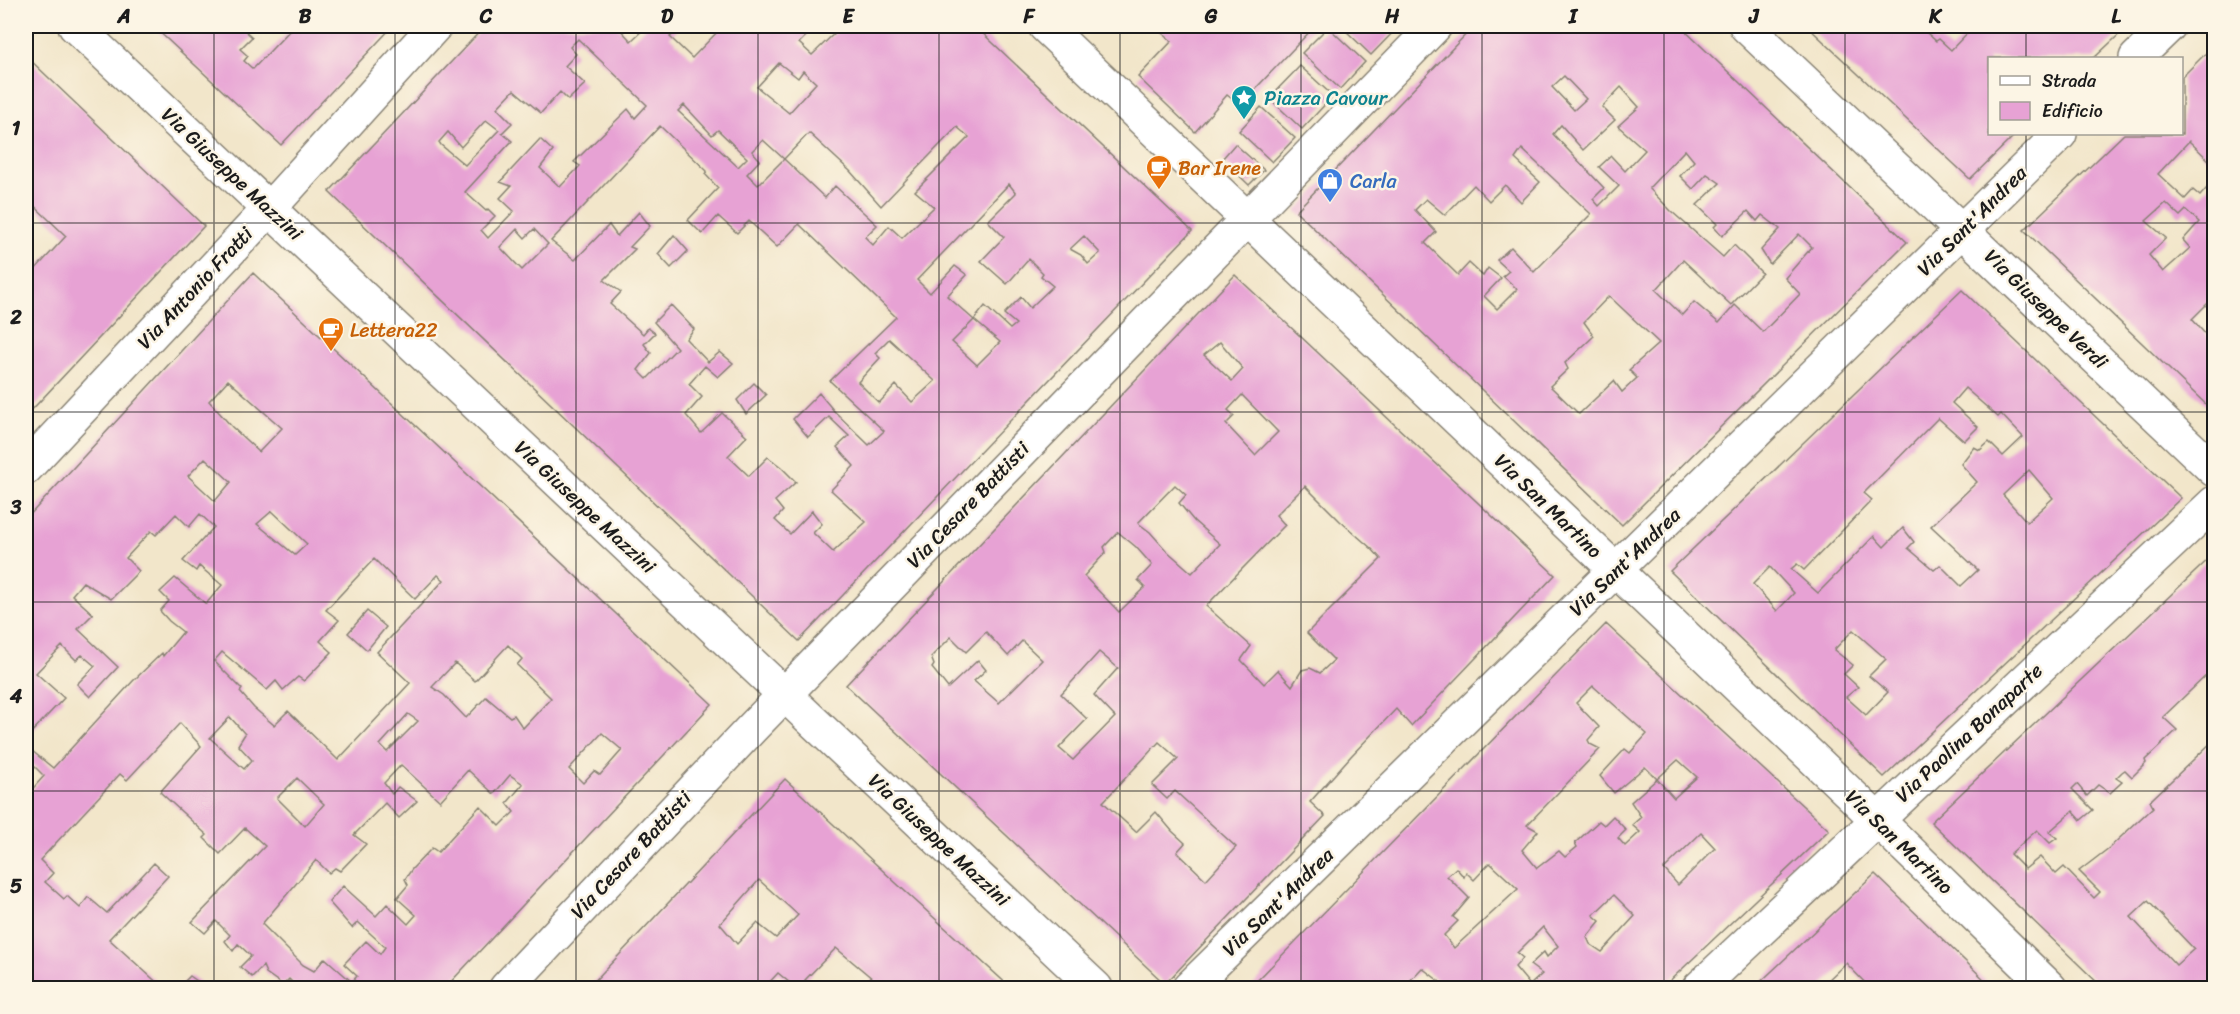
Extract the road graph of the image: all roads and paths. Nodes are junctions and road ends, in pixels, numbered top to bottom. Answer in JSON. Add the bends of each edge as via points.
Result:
{"nodes":[{"id":1,"x":75,"y":26,"type":"edge"},
{"id":2,"x":435,"y":26,"type":"edge"},
{"id":3,"x":1045,"y":26,"type":"edge"},
{"id":4,"x":1435,"y":26,"type":"edge"},
{"id":5,"x":1746,"y":26,"type":"edge"},
{"id":6,"x":2169,"y":26,"type":"edge"},
{"id":7,"x":2137,"y":57,"type":"edge"},
{"id":8,"x":2059,"y":135,"type":"edge"},
{"id":9,"x":269,"y":209,"type":"junction"},
{"id":10,"x":1247,"y":217,"type":"junction"},
{"id":11,"x":1962,"y":230,"type":"junction"},
{"id":12,"x":26,"y":468,"type":"edge"},
{"id":13,"x":2214,"y":470,"type":"edge"},
{"id":14,"x":2214,"y":503,"type":"edge"},
{"id":15,"x":1616,"y":571,"type":"junction"},
{"id":16,"x":784,"y":694,"type":"junction"},
{"id":17,"x":1876,"y":821,"type":"junction"},
{"id":18,"x":506,"y":988,"type":"edge"},
{"id":19,"x":1096,"y":988,"type":"edge"},
{"id":20,"x":1189,"y":988,"type":"edge"},
{"id":21,"x":1699,"y":988,"type":"edge"},
{"id":22,"x":2050,"y":988,"type":"edge"}],
"edges":[{"from":1,"to":9,"type":"street","name":"Via Giuseppe Mazzini"},
{"from":2,"to":9,"type":"street","name":"Via Antonio Fratti"},
{"from":3,"to":10,"type":"street","name":"Via San Martino"},
{"from":4,"to":10,"type":"street","name":"Via Cesare Battisti"},
{"from":5,"to":11,"type":"street","name":"Via Giuseppe Verdi"},
{"from":6,"to":7,"type":"street"},
{"from":8,"to":11,"type":"street","name":"Via Sant'Andrea"},
{"from":9,"to":12,"type":"street","name":"Via Antonio Fratti"},
{"from":9,"to":16,"type":"street","name":"Via Giuseppe Mazzini"},
{"from":10,"to":15,"type":"street","name":"Via San Martino"},
{"from":10,"to":16,"type":"street","name":"Via Cesare Battisti"},
{"from":11,"to":13,"type":"street","name":"Via Giuseppe Verdi"},
{"from":11,"to":15,"type":"street","name":"Via Sant'Andrea"},
{"from":14,"to":17,"type":"street","name":"Via Paolina Bonaparte"},
{"from":15,"to":17,"type":"street","name":"Via San Martino"},
{"from":15,"to":20,"type":"street","name":"Via Sant'Andrea"},
{"from":16,"to":18,"type":"street","name":"Via Cesare Battisti"},
{"from":16,"to":19,"type":"street","name":"Via Giuseppe Mazzini"},
{"from":17,"to":21,"type":"street","name":"Via Paolina Bonaparte"},
{"from":17,"to":22,"type":"street","name":"Via San Martino"}]}
